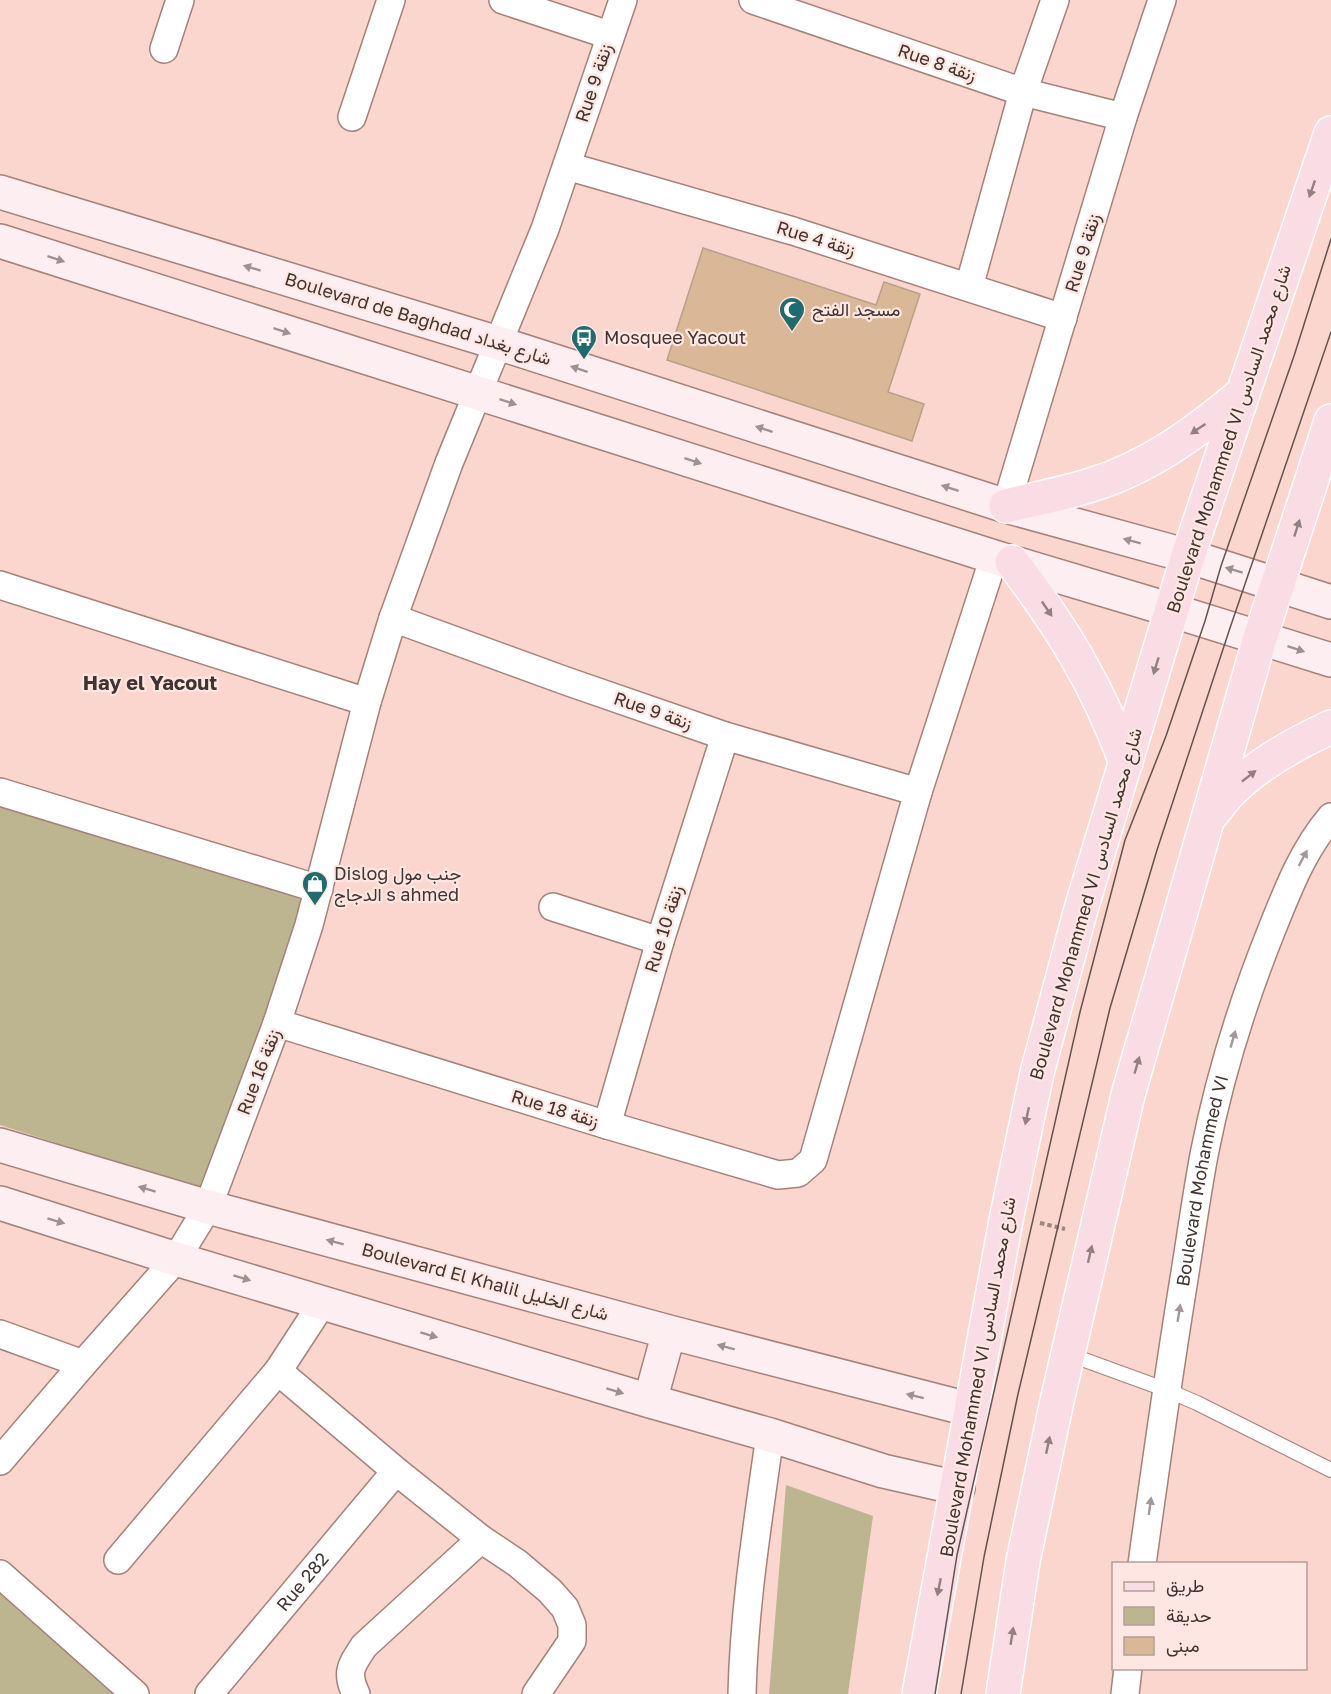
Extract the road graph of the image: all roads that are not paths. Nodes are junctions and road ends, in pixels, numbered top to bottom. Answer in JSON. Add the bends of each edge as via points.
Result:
{"nodes":[{"id":1,"x":180,"y":0,"type":"edge"},
{"id":2,"x":391,"y":0,"type":"edge"},
{"id":3,"x":504,"y":0,"type":"edge"},
{"id":4,"x":622,"y":0,"type":"edge"},
{"id":5,"x":753,"y":0,"type":"edge"},
{"id":6,"x":1055,"y":0,"type":"edge"},
{"id":7,"x":1162,"y":0,"type":"edge"},
{"id":8,"x":609,"y":35,"type":"junction"},
{"id":9,"x":164,"y":50,"type":"dead end"},
{"id":10,"x":1023,"y":92,"type":"junction"},
{"id":11,"x":352,"y":117,"type":"dead end"},
{"id":12,"x":1123,"y":117,"type":"junction"},
{"id":13,"x":1331,"y":134,"type":"edge"},
{"id":14,"x":567,"y":166,"type":"junction"},
{"id":15,"x":0,"y":192,"type":"edge"},
{"id":16,"x":0,"y":242,"type":"edge"},
{"id":17,"x":969,"y":287,"type":"junction"},
{"id":18,"x":1063,"y":318,"type":"junction"},
{"id":19,"x":498,"y":343,"type":"junction"},
{"id":20,"x":477,"y":393,"type":"junction"},
{"id":21,"x":1243,"y":393,"type":"junction"},
{"id":22,"x":1331,"y":421,"type":"edge"},
{"id":23,"x":1006,"y":506,"type":"junction"},
{"id":24,"x":1188,"y":556,"type":"junction"},
{"id":25,"x":1003,"y":560,"type":"junction"},
{"id":26,"x":1279,"y":584,"type":"junction"},
{"id":27,"x":0,"y":585,"type":"edge"},
{"id":28,"x":1331,"y":602,"type":"edge"},
{"id":29,"x":1173,"y":610,"type":"junction"},
{"id":30,"x":393,"y":618,"type":"junction"},
{"id":31,"x":1260,"y":638,"type":"junction"},
{"id":32,"x":1331,"y":660,"type":"edge"},
{"id":33,"x":367,"y":702,"type":"junction"},
{"id":34,"x":1331,"y":727,"type":"edge"},
{"id":35,"x":725,"y":736,"type":"junction"},
{"id":36,"x":1126,"y":763,"type":"junction"},
{"id":37,"x":0,"y":792,"type":"edge"},
{"id":38,"x":918,"y":792,"type":"junction"},
{"id":39,"x":1331,"y":817,"type":"edge"},
{"id":40,"x":1209,"y":818,"type":"junction"},
{"id":41,"x":319,"y":889,"type":"junction"},
{"id":42,"x":553,"y":907,"type":"dead end"},
{"id":43,"x":660,"y":941,"type":"junction"},
{"id":44,"x":277,"y":1023,"type":"junction"},
{"id":45,"x":607,"y":1125,"type":"junction"},
{"id":46,"x":0,"y":1145,"type":"edge"},
{"id":47,"x":0,"y":1203,"type":"edge"},
{"id":48,"x":208,"y":1207,"type":"junction"},
{"id":49,"x":176,"y":1259,"type":"junction"},
{"id":50,"x":322,"y":1302,"type":"junction"},
{"id":51,"x":669,"y":1332,"type":"junction"},
{"id":52,"x":0,"y":1334,"type":"edge"},
{"id":53,"x":1068,"y":1354,"type":"junction"},
{"id":54,"x":82,"y":1364,"type":"junction"},
{"id":55,"x":278,"y":1371,"type":"junction"},
{"id":56,"x":1167,"y":1390,"type":"junction"},
{"id":57,"x":650,"y":1401,"type":"junction"},
{"id":58,"x":972,"y":1410,"type":"junction"},
{"id":59,"x":770,"y":1436,"type":"junction"},
{"id":60,"x":0,"y":1461,"type":"edge"},
{"id":61,"x":1331,"y":1470,"type":"edge"},
{"id":62,"x":396,"y":1471,"type":"junction"},
{"id":63,"x":958,"y":1488,"type":"junction"},
{"id":64,"x":481,"y":1539,"type":"junction"},
{"id":65,"x":118,"y":1560,"type":"dead end"},
{"id":66,"x":1142,"y":1562,"type":"edge"},
{"id":67,"x":0,"y":1574,"type":"edge"},
{"id":68,"x":1128,"y":1670,"type":"edge"},
{"id":69,"x":135,"y":1694,"type":"edge"},
{"id":70,"x":209,"y":1694,"type":"edge"},
{"id":71,"x":356,"y":1694,"type":"edge"},
{"id":72,"x":536,"y":1694,"type":"edge"},
{"id":73,"x":742,"y":1694,"type":"edge"},
{"id":74,"x":920,"y":1694,"type":"edge"},
{"id":75,"x":1003,"y":1694,"type":"edge"},
{"id":76,"x":1125,"y":1694,"type":"edge"}],
"edges":[{"from":1,"to":9,"type":"street"},
{"from":2,"to":11,"type":"street"},
{"from":3,"to":8,"type":"street"},
{"from":4,"to":8,"type":"street","name":"Rue 9 زنقة"},
{"from":5,"to":10,"type":"street","name":"Rue 8 زنقة"},
{"from":6,"to":10,"type":"street"},
{"from":7,"to":12,"type":"street","name":"Rue 9 زنقة"},
{"from":8,"to":14,"type":"street","name":"Rue 9 زنقة"},
{"from":10,"to":12,"type":"street","name":"Rue 8 زنقة"},
{"from":10,"to":17,"type":"street"},
{"from":12,"to":18,"type":"street","name":"Rue 9 زنقة"},
{"from":13,"to":21,"type":"main road","name":"Boulevard Mohammed VI شارع محمد السادس","one_way":true},
{"from":14,"to":17,"type":"street","name":"Rue 4 زنقة"},
{"from":14,"to":19,"type":"street","name":"Rue 9 زنقة"},
{"from":19,"to":15,"type":"street","name":"Boulevard de Baghdad شارع بغداد","one_way":true},
{"from":16,"to":20,"type":"street","one_way":true},
{"from":17,"to":18,"type":"street","name":"Rue 4 زنقة"},
{"from":18,"to":23,"type":"street","name":"Rue 9 زنقة"},
{"from":19,"to":20,"type":"street","name":"Rue 9 زنقة"},
{"from":23,"to":19,"type":"street","name":"Boulevard de Baghdad شارع بغداد","one_way":true},
{"from":20,"to":25,"type":"street","one_way":true},
{"from":20,"to":30,"type":"street","name":"Rue 16 زنقة"},
{"from":21,"to":23,"type":"main road","one_way":true,"via":[[1209,422],[1133,468],[1092,485]]},
{"from":21,"to":24,"type":"main road","name":"Boulevard Mohammed VI شارع محمد السادس"},
{"from":26,"to":22,"type":"main road","one_way":true},
{"from":24,"to":23,"type":"street","name":"Boulevard de Baghdad شارع بغداد","one_way":true},
{"from":26,"to":24,"type":"street","name":"Boulevard de Baghdad شارع بغداد","one_way":true},
{"from":24,"to":29,"type":"main road","name":"Boulevard Mohammed VI شارع محمد السادس"},
{"from":25,"to":29,"type":"street"},
{"from":25,"to":36,"type":"main road","one_way":true,"via":[[1067,638],[1110,720]]},
{"from":25,"to":38,"type":"street"},
{"from":26,"to":28,"type":"street","name":"Boulevard de Baghdad شارع بغداد"},
{"from":26,"to":31,"type":"main road"},
{"from":27,"to":33,"type":"street"},
{"from":29,"to":31,"type":"street"},
{"from":29,"to":36,"type":"main road","name":"Boulevard Mohammed VI شارع محمد السادس","one_way":true},
{"from":30,"to":33,"type":"street","name":"Rue 16 زنقة"},
{"from":30,"to":35,"type":"street","name":"Rue 9 زنقة"},
{"from":31,"to":32,"type":"street","one_way":true},
{"from":31,"to":40,"type":"main road"},
{"from":33,"to":41,"type":"street","name":"Rue 16 زنقة"},
{"from":40,"to":34,"type":"main road","one_way":true,"via":[[1232,789],[1262,766]]},
{"from":35,"to":38,"type":"street","name":"Rue 9 زنقة"},
{"from":35,"to":43,"type":"street","name":"Rue 10 زنقة"},
{"from":36,"to":58,"type":"main road","name":"Boulevard Mohammed VI شارع محمد السادس","one_way":true,"via":[[1036,1073]]},
{"from":37,"to":41,"type":"street"},
{"from":38,"to":45,"type":"street","name":"Rue 18 زنقة","via":[[813,1160],[798,1173],[778,1175]]},
{"from":56,"to":39,"type":"street","name":"Boulevard Mohammed VI","one_way":true,"via":[[1204,1154],[1220,1087],[1243,1009],[1283,902],[1304,855]]},
{"from":53,"to":40,"type":"main road","one_way":true,"via":[[1128,1095]]},
{"from":41,"to":44,"type":"street","name":"Rue 16 زنقة"},
{"from":42,"to":43,"type":"street"},
{"from":43,"to":45,"type":"street","name":"Rue 10 زنقة"},
{"from":44,"to":45,"type":"street","name":"Rue 18 زنقة"},
{"from":44,"to":48,"type":"street","name":"Rue 16 زنقة"},
{"from":48,"to":46,"type":"street","name":"Boulevard El Khalil شارع الخليل","one_way":true},
{"from":47,"to":49,"type":"street","one_way":true},
{"from":48,"to":49,"type":"street","name":"Rue 16 زنقة"},
{"from":51,"to":48,"type":"street","name":"Boulevard El Khalil شارع الخليل","one_way":true},
{"from":49,"to":50,"type":"street","one_way":true},
{"from":49,"to":54,"type":"street","name":"Rue 16 زنقة"},
{"from":50,"to":55,"type":"street"},
{"from":50,"to":57,"type":"street","one_way":true},
{"from":51,"to":57,"type":"street"},
{"from":58,"to":51,"type":"street","name":"Boulevard El Khalil شارع الخليل","one_way":true},
{"from":52,"to":54,"type":"street"},
{"from":53,"to":56,"type":"lane"},
{"from":75,"to":53,"type":"main road","one_way":true,"via":[[1023,1562]]},
{"from":54,"to":60,"type":"street","name":"Rue 16 زنقة"},
{"from":55,"to":62,"type":"street"},
{"from":55,"to":65,"type":"street"},
{"from":56,"to":61,"type":"lane"},
{"from":66,"to":56,"type":"street","name":"Boulevard Mohammed VI","one_way":true},
{"from":57,"to":59,"type":"street"},
{"from":58,"to":63,"type":"main road","name":"Boulevard Mohammed VI شارع محمد السادس"},
{"from":59,"to":63,"type":"street","via":[[882,1471]]},
{"from":59,"to":73,"type":"street","via":[[751,1569]]},
{"from":62,"to":64,"type":"street"},
{"from":62,"to":70,"type":"street","name":"Rue 282"},
{"from":63,"to":74,"type":"main road","name":"Boulevard Mohammed VI شارع محمد السادس","one_way":true},
{"from":64,"to":71,"type":"street","via":[[364,1646],[351,1666],[349,1678]]},
{"from":64,"to":72,"type":"street","via":[[550,1592],[565,1608],[572,1625],[572,1641]]},
{"from":67,"to":69,"type":"street"},
{"from":68,"to":76,"type":"street"}]}
